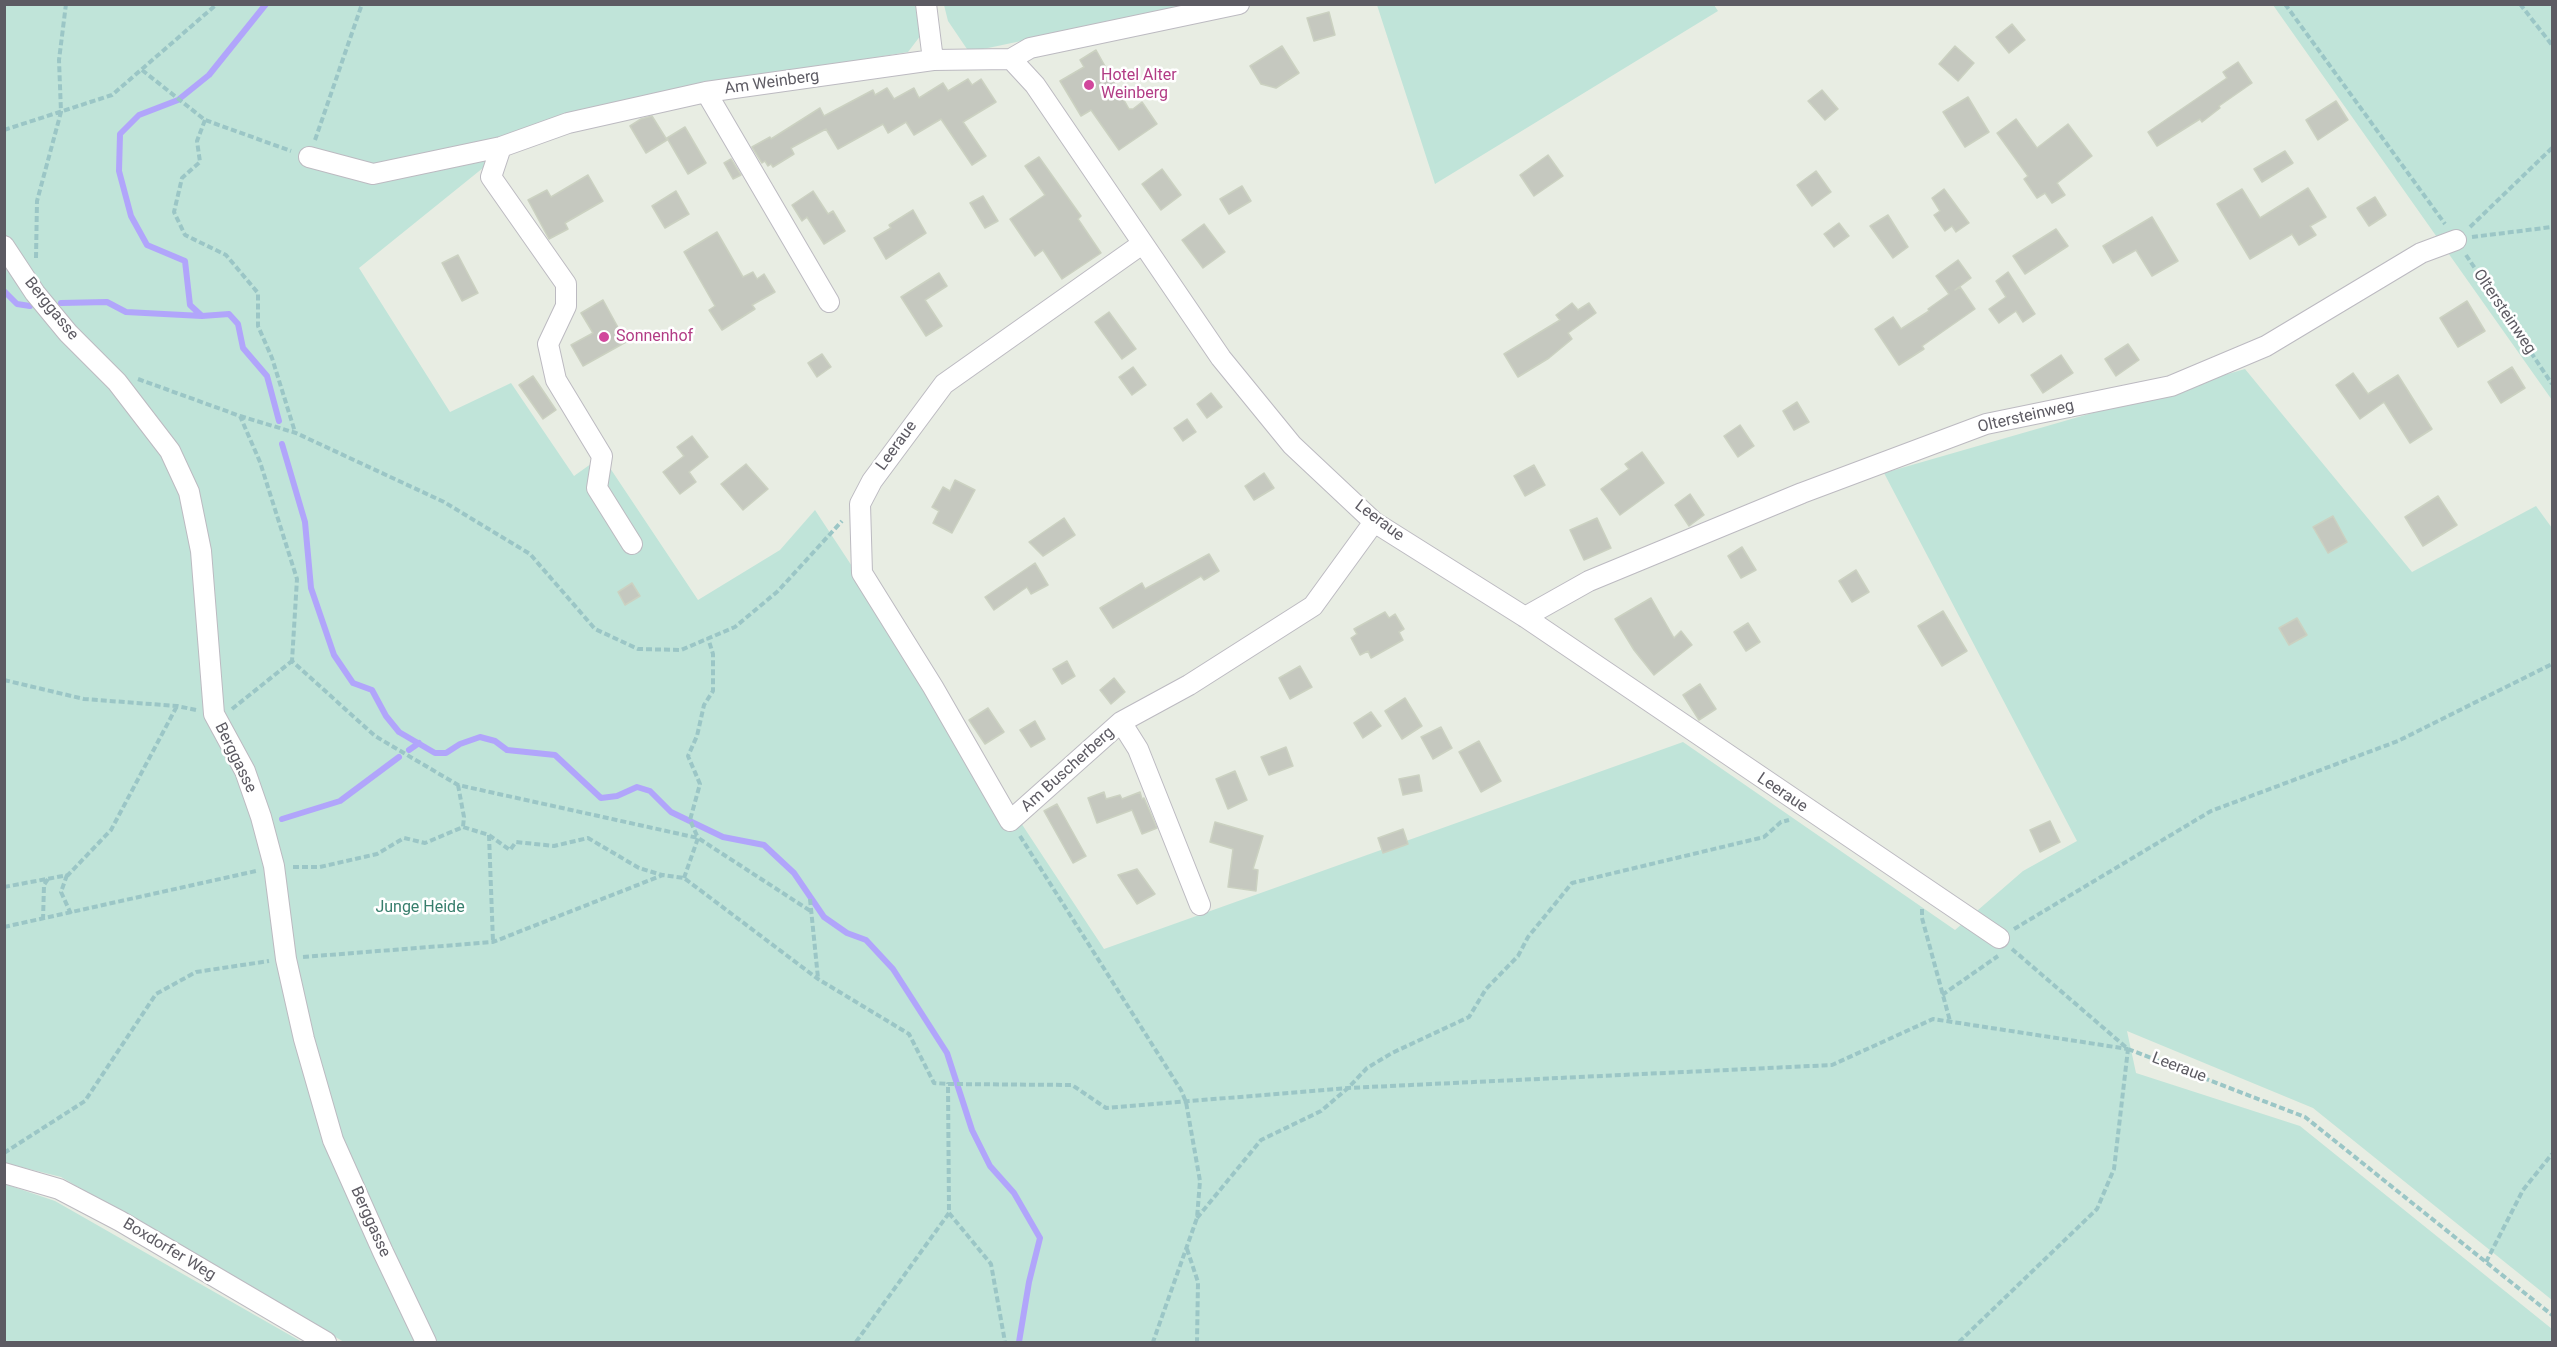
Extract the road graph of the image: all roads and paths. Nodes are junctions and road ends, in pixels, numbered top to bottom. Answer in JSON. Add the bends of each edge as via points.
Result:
{"nodes":[{"id":1,"x":66,"y":4,"type":"edge"},
{"id":2,"x":217,"y":4,"type":"edge"},
{"id":3,"x":362,"y":4,"type":"edge"},
{"id":4,"x":926,"y":4,"type":"edge"},
{"id":5,"x":1239,"y":4,"type":"edge"},
{"id":6,"x":2285,"y":4,"type":"edge"},
{"id":7,"x":2520,"y":4,"type":"edge"},
{"id":8,"x":2553,"y":45,"type":"edge"},
{"id":9,"x":1011,"y":59,"type":"junction"},
{"id":10,"x":933,"y":60,"type":"junction"},
{"id":11,"x":142,"y":70,"type":"junction"},
{"id":12,"x":706,"y":92,"type":"junction"},
{"id":13,"x":61,"y":112,"type":"junction"},
{"id":14,"x":205,"y":120,"type":"junction"},
{"id":15,"x":4,"y":130,"type":"edge"},
{"id":16,"x":501,"y":147,"type":"junction"},
{"id":17,"x":2553,"y":148,"type":"edge"},
{"id":18,"x":309,"y":157,"type":"junction"},
{"id":19,"x":2553,"y":227,"type":"edge"},
{"id":20,"x":2456,"y":240,"type":"junction"},
{"id":21,"x":1142,"y":244,"type":"junction"},
{"id":22,"x":4,"y":246,"type":"edge"},
{"id":23,"x":35,"y":293,"type":"junction"},
{"id":24,"x":829,"y":302,"type":"dead end"},
{"id":25,"x":117,"y":382,"type":"junction"},
{"id":26,"x":2553,"y":384,"type":"edge"},
{"id":27,"x":240,"y":416,"type":"junction"},
{"id":28,"x":296,"y":433,"type":"junction"},
{"id":29,"x":860,"y":504,"type":"junction"},
{"id":30,"x":1374,"y":522,"type":"junction"},
{"id":31,"x":632,"y":544,"type":"dead end"},
{"id":32,"x":1524,"y":617,"type":"junction"},
{"id":33,"x":708,"y":638,"type":"junction"},
{"id":34,"x":292,"y":661,"type":"junction"},
{"id":35,"x":2553,"y":664,"type":"edge"},
{"id":36,"x":4,"y":681,"type":"edge"},
{"id":37,"x":177,"y":706,"type":"junction"},
{"id":38,"x":214,"y":714,"type":"junction"},
{"id":39,"x":1121,"y":722,"type":"junction"},
{"id":40,"x":458,"y":785,"type":"junction"},
{"id":41,"x":1813,"y":814,"type":"junction"},
{"id":42,"x":1010,"y":821,"type":"junction"},
{"id":43,"x":463,"y":827,"type":"junction"},
{"id":44,"x":489,"y":835,"type":"junction"},
{"id":45,"x":698,"y":838,"type":"junction"},
{"id":46,"x":274,"y":866,"type":"junction"},
{"id":47,"x":68,"y":874,"type":"junction"},
{"id":48,"x":663,"y":875,"type":"junction"},
{"id":49,"x":48,"y":878,"type":"junction"},
{"id":50,"x":684,"y":878,"type":"junction"},
{"id":51,"x":4,"y":887,"type":"edge"},
{"id":52,"x":1923,"y":887,"type":"junction"},
{"id":53,"x":810,"y":899,"type":"dead end"},
{"id":54,"x":1200,"y":905,"type":"dead end"},
{"id":55,"x":812,"y":912,"type":"junction"},
{"id":56,"x":71,"y":914,"type":"junction"},
{"id":57,"x":44,"y":920,"type":"junction"},
{"id":58,"x":4,"y":927,"type":"edge"},
{"id":59,"x":493,"y":942,"type":"junction"},
{"id":60,"x":2000,"y":946,"type":"junction"},
{"id":61,"x":286,"y":959,"type":"junction"},
{"id":62,"x":818,"y":979,"type":"junction"},
{"id":63,"x":1942,"y":995,"type":"junction"},
{"id":64,"x":1950,"y":1021,"type":"junction"},
{"id":65,"x":2128,"y":1048,"type":"junction"},
{"id":66,"x":948,"y":1084,"type":"junction"},
{"id":67,"x":1348,"y":1088,"type":"junction"},
{"id":68,"x":1186,"y":1102,"type":"junction"},
{"id":69,"x":4,"y":1153,"type":"edge"},
{"id":70,"x":2553,"y":1154,"type":"edge"},
{"id":71,"x":4,"y":1173,"type":"edge"},
{"id":72,"x":949,"y":1213,"type":"junction"},
{"id":73,"x":1197,"y":1218,"type":"junction"},
{"id":74,"x":1187,"y":1248,"type":"junction"},
{"id":75,"x":2486,"y":1262,"type":"junction"},
{"id":76,"x":2553,"y":1314,"type":"edge"},
{"id":77,"x":326,"y":1342,"type":"edge"},
{"id":78,"x":426,"y":1342,"type":"edge"},
{"id":79,"x":856,"y":1342,"type":"edge"},
{"id":80,"x":1005,"y":1342,"type":"edge"},
{"id":81,"x":1153,"y":1342,"type":"edge"},
{"id":82,"x":1197,"y":1342,"type":"edge"},
{"id":83,"x":1959,"y":1342,"type":"edge"}],
"edges":[{"from":1,"to":13,"type":"path","via":[[59,60]]},
{"from":2,"to":11,"type":"path"},
{"from":3,"to":18,"type":"path"},
{"from":4,"to":10,"type":"street"},
{"from":5,"to":9,"type":"street","name":"Am Weinberg","via":[[1030,48]]},
{"from":6,"to":20,"type":"path","name":"Oltersteinweg"},
{"from":7,"to":8,"type":"path"},
{"from":9,"to":10,"type":"street","name":"Am Weinberg"},
{"from":9,"to":21,"type":"street","name":"Leeraue","via":[[1035,85]]},
{"from":10,"to":12,"type":"street","name":"Am Weinberg"},
{"from":11,"to":13,"type":"path","via":[[112,95]]},
{"from":11,"to":14,"type":"path"},
{"from":12,"to":16,"type":"street","name":"Am Weinberg","via":[[568,123]]},
{"from":12,"to":24,"type":"street"},
{"from":13,"to":15,"type":"path"},
{"from":13,"to":23,"type":"path","via":[[37,201]]},
{"from":14,"to":18,"type":"path"},
{"from":14,"to":28,"type":"path","via":[[197,141],[200,162],[182,178],[174,212],[185,235],[226,255],[258,293],[258,326]]},
{"from":16,"to":18,"type":"street","name":"Am Weinberg","via":[[373,174]]},
{"from":16,"to":31,"type":"street","via":[[491,177],[566,284],[566,306],[548,344],[555,380],[602,456],[597,488]]},
{"from":17,"to":20,"type":"path"},
{"from":19,"to":20,"type":"path"},
{"from":20,"to":26,"type":"path","name":"Oltersteinweg"},
{"from":20,"to":32,"type":"street","name":"Oltersteinweg","via":[[2421,253],[2266,346],[2171,386],[1986,423],[1802,493],[1589,581]]},
{"from":21,"to":29,"type":"street","name":"Leeraue","via":[[944,384],[872,481]]},
{"from":21,"to":30,"type":"street","name":"Leeraue","via":[[1221,358],[1292,445]]},
{"from":22,"to":23,"type":"street","name":"Berggasse"},
{"from":23,"to":25,"type":"street","name":"Berggasse"},
{"from":25,"to":27,"type":"path","via":[[141,379]]},
{"from":25,"to":38,"type":"street","name":"Berggasse","via":[[170,451],[189,492],[201,551]]},
{"from":27,"to":28,"type":"path"},
{"from":27,"to":34,"type":"path","via":[[260,462],[297,579]]},
{"from":28,"to":33,"type":"path","via":[[444,502],[530,554],[596,629],[638,649],[681,650]]},
{"from":29,"to":33,"type":"path","via":[[778,591],[735,627]]},
{"from":29,"to":42,"type":"street","name":"Am Buscherberg","via":[[862,573]]},
{"from":30,"to":32,"type":"street","name":"Leeraue"},
{"from":30,"to":39,"type":"street","name":"Am Buscherberg","via":[[1313,606],[1189,685]]},
{"from":32,"to":41,"type":"street","name":"Leeraue"},
{"from":33,"to":45,"type":"path","via":[[713,654],[713,691],[704,705],[688,756],[700,784],[690,820]]},
{"from":34,"to":38,"type":"path","via":[[236,708]]},
{"from":34,"to":40,"type":"path","via":[[375,736]]},
{"from":35,"to":60,"type":"path","via":[[2398,741],[2211,811]]},
{"from":36,"to":37,"type":"path","via":[[84,699]]},
{"from":37,"to":38,"type":"path"},
{"from":37,"to":47,"type":"path","via":[[111,830]]},
{"from":38,"to":46,"type":"street","name":"Berggasse","via":[[245,771]]},
{"from":39,"to":42,"type":"street","name":"Am Buscherberg"},
{"from":39,"to":54,"type":"street","via":[[1138,748]]},
{"from":40,"to":43,"type":"path"},
{"from":40,"to":45,"type":"path"},
{"from":41,"to":52,"type":"street","name":"Leeraue"},
{"from":41,"to":67,"type":"path","via":[[1781,822],[1764,837],[1572,883],[1469,1017],[1392,1053],[1367,1068]]},
{"from":42,"to":68,"type":"path"},
{"from":43,"to":44,"type":"path"},
{"from":43,"to":46,"type":"path","via":[[425,843],[404,838],[377,854],[320,867]]},
{"from":44,"to":48,"type":"path","via":[[510,850],[516,842],[554,846],[588,838],[639,868]]},
{"from":44,"to":59,"type":"path"},
{"from":45,"to":50,"type":"path"},
{"from":45,"to":55,"type":"path"},
{"from":46,"to":56,"type":"path"},
{"from":46,"to":61,"type":"street","name":"Berggasse"},
{"from":47,"to":49,"type":"path"},
{"from":47,"to":56,"type":"path","via":[[61,892]]},
{"from":48,"to":50,"type":"path"},
{"from":48,"to":59,"type":"path"},
{"from":49,"to":51,"type":"path"},
{"from":49,"to":57,"type":"path","via":[[44,885]]},
{"from":50,"to":62,"type":"path"},
{"from":52,"to":60,"type":"street","name":"Leeraue"},
{"from":52,"to":63,"type":"path","via":[[1922,918]]},
{"from":53,"to":55,"type":"path"},
{"from":55,"to":62,"type":"path"},
{"from":56,"to":57,"type":"path"},
{"from":57,"to":58,"type":"path"},
{"from":59,"to":61,"type":"path"},
{"from":60,"to":63,"type":"path"},
{"from":60,"to":65,"type":"path","name":"Leeraue"},
{"from":61,"to":69,"type":"path","via":[[196,972],[156,994],[85,1101]]},
{"from":61,"to":78,"type":"street","name":"Berggasse","via":[[333,1140]]},
{"from":62,"to":66,"type":"path","via":[[909,1034],[934,1083]]},
{"from":63,"to":64,"type":"path"},
{"from":64,"to":65,"type":"path"},
{"from":64,"to":67,"type":"path","via":[[1933,1019],[1832,1065]]},
{"from":65,"to":75,"type":"path","name":"Leeraue","via":[[2305,1117]]},
{"from":65,"to":83,"type":"path","via":[[2114,1168],[2097,1209]]},
{"from":66,"to":68,"type":"path","via":[[1072,1085],[1106,1108]]},
{"from":66,"to":72,"type":"path"},
{"from":67,"to":68,"type":"path"},
{"from":67,"to":73,"type":"path","via":[[1321,1110],[1261,1140]]},
{"from":68,"to":73,"type":"path","via":[[1200,1181]]},
{"from":70,"to":75,"type":"path","via":[[2523,1190]]},
{"from":71,"to":77,"type":"street","name":"Boxdorfer Weg","via":[[59,1189],[120,1221]]},
{"from":72,"to":79,"type":"path"},
{"from":72,"to":80,"type":"path","via":[[991,1264]]},
{"from":73,"to":74,"type":"path"},
{"from":74,"to":81,"type":"path"},
{"from":74,"to":82,"type":"path","via":[[1198,1282]]},
{"from":75,"to":76,"type":"path","name":"Leeraue"}]}
